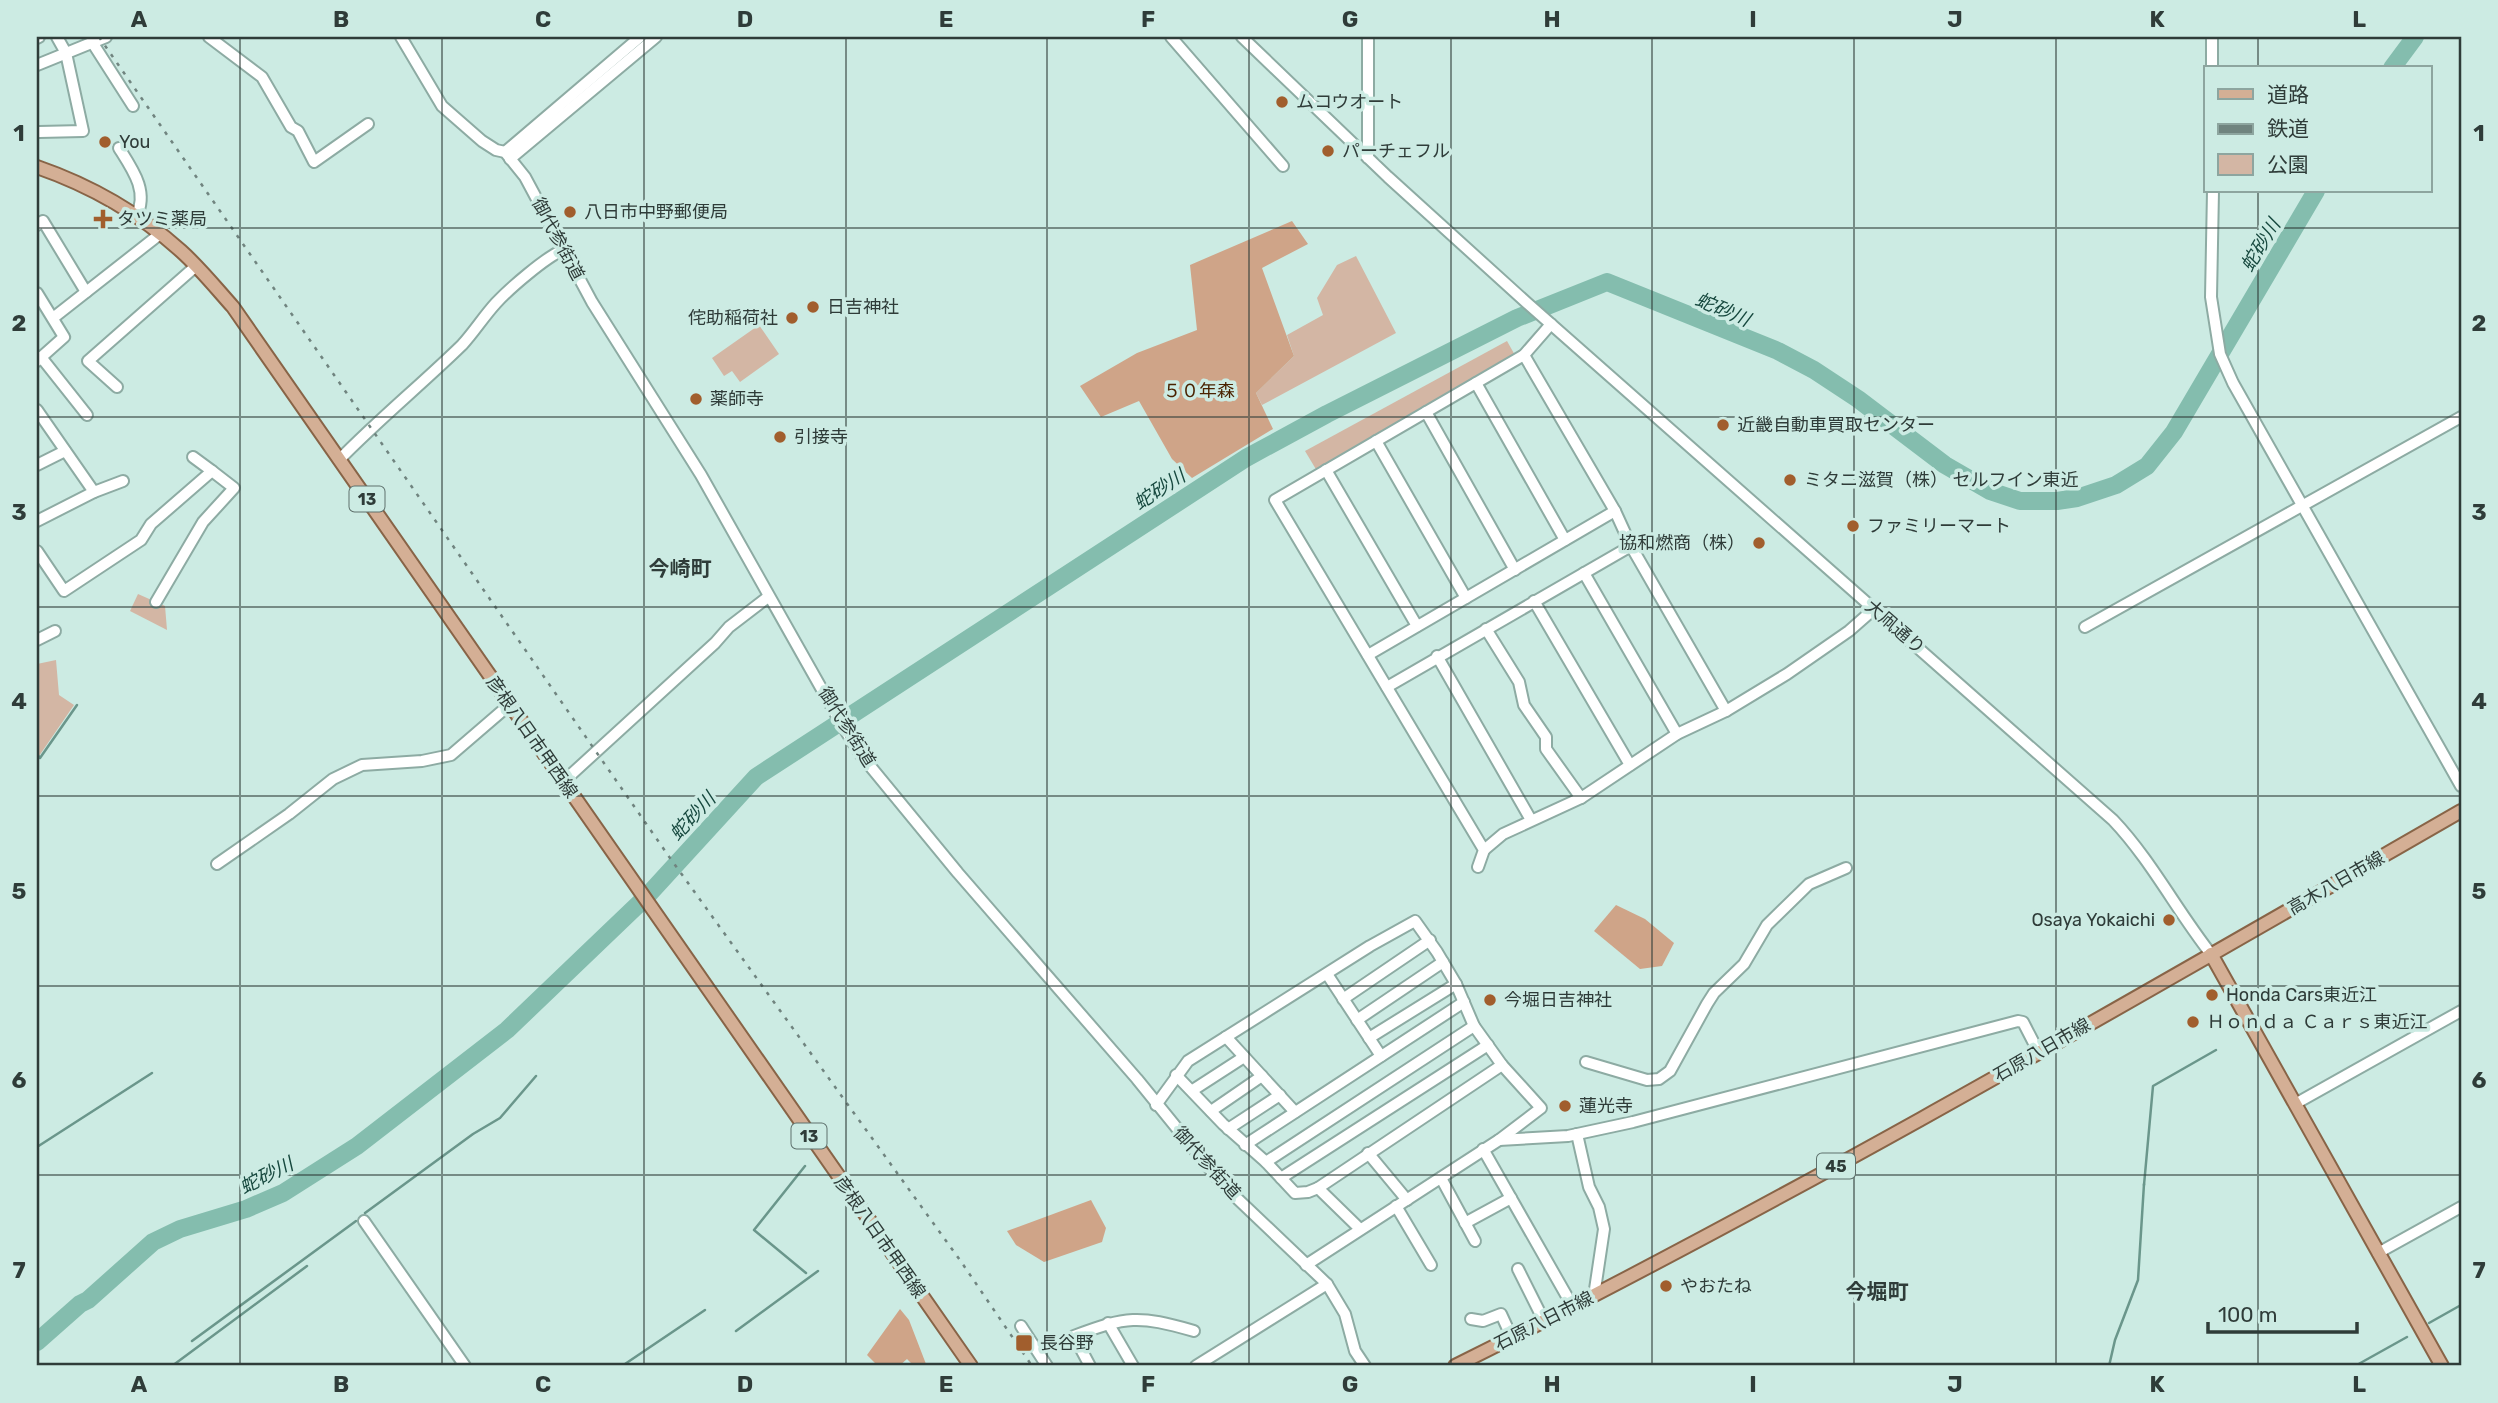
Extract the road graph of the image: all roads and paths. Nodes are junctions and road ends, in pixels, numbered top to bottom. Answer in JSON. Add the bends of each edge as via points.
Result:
{"nodes":[{"id":1,"x":57,"y":37,"type":"edge"},
{"id":2,"x":106,"y":37,"type":"edge"},
{"id":3,"x":209,"y":37,"type":"edge"},
{"id":4,"x":401,"y":37,"type":"edge"},
{"id":5,"x":640,"y":37,"type":"edge"},
{"id":6,"x":656,"y":37,"type":"edge"},
{"id":7,"x":1171,"y":37,"type":"edge"},
{"id":8,"x":1242,"y":37,"type":"edge"},
{"id":9,"x":1368,"y":37,"type":"edge"},
{"id":10,"x":2211,"y":37,"type":"edge"},
{"id":11,"x":92,"y":42,"type":"junction"},
{"id":12,"x":66,"y":53,"type":"junction"},
{"id":13,"x":37,"y":65,"type":"edge"},
{"id":14,"x":2212,"y":66,"type":"edge"},
{"id":15,"x":133,"y":106,"type":"dead end"},
{"id":16,"x":368,"y":124,"type":"dead end"},
{"id":17,"x":39,"y":132,"type":"dead end"},
{"id":18,"x":119,"y":148,"type":"dead end"},
{"id":19,"x":508,"y":156,"type":"junction"},
{"id":20,"x":1368,"y":158,"type":"junction"},
{"id":21,"x":1283,"y":166,"type":"dead end"},
{"id":22,"x":37,"y":167,"type":"edge"},
{"id":23,"x":2213,"y":192,"type":"edge"},
{"id":24,"x":136,"y":217,"type":"junction"},
{"id":25,"x":37,"y":225,"type":"edge"},
{"id":26,"x":160,"y":234,"type":"junction"},
{"id":27,"x":563,"y":250,"type":"junction"},
{"id":28,"x":196,"y":266,"type":"junction"},
{"id":29,"x":86,"y":292,"type":"junction"},
{"id":30,"x":37,"y":293,"type":"edge"},
{"id":31,"x":53,"y":318,"type":"junction"},
{"id":32,"x":1551,"y":324,"type":"junction"},
{"id":33,"x":1524,"y":355,"type":"junction"},
{"id":34,"x":39,"y":359,"type":"edge"},
{"id":35,"x":1476,"y":383,"type":"junction"},
{"id":36,"x":117,"y":387,"type":"dead end"},
{"id":37,"x":37,"y":410,"type":"edge"},
{"id":38,"x":1426,"y":412,"type":"junction"},
{"id":39,"x":87,"y":415,"type":"dead end"},
{"id":40,"x":2461,"y":417,"type":"edge"},
{"id":41,"x":1376,"y":442,"type":"junction"},
{"id":42,"x":65,"y":451,"type":"junction"},
{"id":43,"x":192,"y":457,"type":"dead end"},
{"id":44,"x":339,"y":460,"type":"junction"},
{"id":45,"x":37,"y":465,"type":"edge"},
{"id":46,"x":1326,"y":470,"type":"junction"},
{"id":47,"x":212,"y":471,"type":"junction"},
{"id":48,"x":123,"y":481,"type":"dead end"},
{"id":49,"x":94,"y":492,"type":"junction"},
{"id":50,"x":2303,"y":506,"type":"junction"},
{"id":51,"x":1615,"y":511,"type":"junction"},
{"id":52,"x":37,"y":521,"type":"edge"},
{"id":53,"x":1565,"y":540,"type":"junction"},
{"id":54,"x":1631,"y":546,"type":"junction"},
{"id":55,"x":37,"y":551,"type":"edge"},
{"id":56,"x":1515,"y":569,"type":"junction"},
{"id":57,"x":1584,"y":573,"type":"junction"},
{"id":58,"x":768,"y":597,"type":"junction"},
{"id":59,"x":1466,"y":598,"type":"junction"},
{"id":60,"x":1534,"y":601,"type":"junction"},
{"id":61,"x":156,"y":602,"type":"dead end"},
{"id":62,"x":1874,"y":609,"type":"junction"},
{"id":63,"x":1418,"y":626,"type":"junction"},
{"id":64,"x":2085,"y":627,"type":"dead end"},
{"id":65,"x":1486,"y":629,"type":"junction"},
{"id":66,"x":55,"y":631,"type":"dead end"},
{"id":67,"x":37,"y":640,"type":"edge"},
{"id":68,"x":1368,"y":655,"type":"junction"},
{"id":69,"x":1437,"y":656,"type":"junction"},
{"id":70,"x":1387,"y":687,"type":"junction"},
{"id":71,"x":509,"y":705,"type":"junction"},
{"id":72,"x":1726,"y":710,"type":"junction"},
{"id":73,"x":1677,"y":734,"type":"junction"},
{"id":74,"x":1630,"y":765,"type":"junction"},
{"id":75,"x":564,"y":781,"type":"junction"},
{"id":76,"x":2461,"y":786,"type":"edge"},
{"id":77,"x":1581,"y":798,"type":"junction"},
{"id":78,"x":2461,"y":811,"type":"edge"},
{"id":79,"x":1531,"y":820,"type":"junction"},
{"id":80,"x":1484,"y":850,"type":"junction"},
{"id":81,"x":217,"y":864,"type":"dead end"},
{"id":82,"x":1478,"y":867,"type":"dead end"},
{"id":83,"x":1846,"y":868,"type":"dead end"},
{"id":84,"x":1430,"y":940,"type":"junction"},
{"id":85,"x":2211,"y":954,"type":"junction"},
{"id":86,"x":1443,"y":962,"type":"junction"},
{"id":87,"x":1327,"y":974,"type":"junction"},
{"id":88,"x":1455,"y":984,"type":"junction"},
{"id":89,"x":1343,"y":999,"type":"junction"},
{"id":90,"x":1464,"y":1002,"type":"junction"},
{"id":91,"x":2461,"y":1011,"type":"edge"},
{"id":92,"x":1357,"y":1020,"type":"junction"},
{"id":93,"x":1474,"y":1026,"type":"junction"},
{"id":94,"x":1226,"y":1037,"type":"junction"},
{"id":95,"x":1369,"y":1038,"type":"junction"},
{"id":96,"x":1488,"y":1045,"type":"junction"},
{"id":97,"x":2039,"y":1053,"type":"junction"},
{"id":98,"x":1381,"y":1056,"type":"junction"},
{"id":99,"x":1244,"y":1058,"type":"junction"},
{"id":100,"x":1586,"y":1062,"type":"dead end"},
{"id":101,"x":1502,"y":1065,"type":"junction"},
{"id":102,"x":1176,"y":1075,"type":"junction"},
{"id":103,"x":1262,"y":1076,"type":"junction"},
{"id":104,"x":1192,"y":1090,"type":"junction"},
{"id":105,"x":1279,"y":1095,"type":"junction"},
{"id":106,"x":2295,"y":1104,"type":"junction"},
{"id":107,"x":1156,"y":1105,"type":"junction"},
{"id":108,"x":1211,"y":1111,"type":"junction"},
{"id":109,"x":1295,"y":1112,"type":"junction"},
{"id":110,"x":1228,"y":1129,"type":"junction"},
{"id":111,"x":1577,"y":1135,"type":"junction"},
{"id":112,"x":1499,"y":1140,"type":"junction"},
{"id":113,"x":1245,"y":1145,"type":"junction"},
{"id":114,"x":1483,"y":1149,"type":"junction"},
{"id":115,"x":1368,"y":1153,"type":"junction"},
{"id":116,"x":1266,"y":1162,"type":"junction"},
{"id":117,"x":1281,"y":1178,"type":"junction"},
{"id":118,"x":1441,"y":1178,"type":"junction"},
{"id":119,"x":1318,"y":1188,"type":"junction"},
{"id":120,"x":1511,"y":1198,"type":"junction"},
{"id":121,"x":1407,"y":1200,"type":"junction"},
{"id":122,"x":1396,"y":1206,"type":"junction"},
{"id":123,"x":2461,"y":1207,"type":"edge"},
{"id":124,"x":364,"y":1221,"type":"dead end"},
{"id":125,"x":1465,"y":1223,"type":"junction"},
{"id":126,"x":1360,"y":1229,"type":"junction"},
{"id":127,"x":1475,"y":1241,"type":"dead end"},
{"id":128,"x":2378,"y":1253,"type":"junction"},
{"id":129,"x":1307,"y":1265,"type":"junction"},
{"id":130,"x":1431,"y":1265,"type":"dead end"},
{"id":131,"x":1518,"y":1269,"type":"dead end"},
{"id":132,"x":1326,"y":1284,"type":"junction"},
{"id":133,"x":1594,"y":1296,"type":"junction"},
{"id":134,"x":1573,"y":1307,"type":"junction"},
{"id":135,"x":1471,"y":1319,"type":"dead end"},
{"id":136,"x":1544,"y":1321,"type":"junction"},
{"id":137,"x":1108,"y":1323,"type":"junction"},
{"id":138,"x":1021,"y":1326,"type":"dead end"},
{"id":139,"x":1194,"y":1331,"type":"dead end"},
{"id":140,"x":1512,"y":1338,"type":"junction"},
{"id":141,"x":465,"y":1366,"type":"edge"},
{"id":142,"x":971,"y":1366,"type":"edge"},
{"id":143,"x":1047,"y":1366,"type":"edge"},
{"id":144,"x":1090,"y":1366,"type":"edge"},
{"id":145,"x":1133,"y":1366,"type":"edge"},
{"id":146,"x":1196,"y":1366,"type":"edge"},
{"id":147,"x":1365,"y":1366,"type":"edge"},
{"id":148,"x":1455,"y":1366,"type":"edge"},
{"id":149,"x":2442,"y":1366,"type":"edge"}],
"edges":[{"from":1,"to":12,"type":"street"},
{"from":2,"to":11,"type":"street"},
{"from":3,"to":16,"type":"street","via":[[262,77],[314,162]]},
{"from":4,"to":19,"type":"street","name":"御代参街道","via":[[442,106],[482,141]]},
{"from":5,"to":19,"type":"street"},
{"from":6,"to":19,"type":"street"},
{"from":7,"to":21,"type":"street"},
{"from":8,"to":20,"type":"street","name":"大凧通り"},
{"from":9,"to":20,"type":"street"},
{"from":10,"to":14,"type":"street"},
{"from":11,"to":12,"type":"street"},
{"from":11,"to":15,"type":"street"},
{"from":12,"to":13,"type":"street"},
{"from":12,"to":17,"type":"street","via":[[83,131]]},
{"from":18,"to":24,"type":"street","via":[[141,188],[142,206]]},
{"from":19,"to":27,"type":"street","name":"御代参街道"},
{"from":20,"to":32,"type":"street","name":"大凧通り"},
{"from":22,"to":24,"type":"main road","name":"彦根八日市甲西線","number":"13"},
{"from":23,"to":50,"type":"street","via":[[2211,297],[2220,354]]},
{"from":24,"to":26,"type":"main road","name":"彦根八日市甲西線","number":"13"},
{"from":25,"to":29,"type":"street","via":[[43,221]]},
{"from":26,"to":28,"type":"main road","name":"彦根八日市甲西線","number":"13"},
{"from":26,"to":29,"type":"street"},
{"from":27,"to":44,"type":"street","via":[[539,264],[497,302],[465,342]]},
{"from":27,"to":58,"type":"street","name":"御代参街道","via":[[701,475]]},
{"from":28,"to":36,"type":"street","via":[[88,361]]},
{"from":28,"to":44,"type":"main road","name":"彦根八日市甲西線","number":"13","via":[[233,307]]},
{"from":29,"to":31,"type":"street"},
{"from":30,"to":31,"type":"street"},
{"from":31,"to":34,"type":"street","via":[[64,337]]},
{"from":32,"to":33,"type":"street"},
{"from":32,"to":62,"type":"street","name":"大凧通り"},
{"from":33,"to":35,"type":"street"},
{"from":33,"to":51,"type":"street"},
{"from":34,"to":39,"type":"street"},
{"from":35,"to":38,"type":"street"},
{"from":35,"to":53,"type":"street"},
{"from":37,"to":42,"type":"street"},
{"from":38,"to":41,"type":"street"},
{"from":38,"to":56,"type":"street"},
{"from":40,"to":50,"type":"street"},
{"from":41,"to":46,"type":"street"},
{"from":41,"to":59,"type":"street"},
{"from":42,"to":45,"type":"street"},
{"from":42,"to":49,"type":"street"},
{"from":43,"to":47,"type":"street"},
{"from":44,"to":71,"type":"main road","name":"彦根八日市甲西線","number":"13"},
{"from":46,"to":63,"type":"street"},
{"from":46,"to":68,"type":"street","via":[[1275,500]]},
{"from":47,"to":55,"type":"street","via":[[151,524],[141,540],[64,590]]},
{"from":47,"to":61,"type":"street","via":[[234,488],[203,522]]},
{"from":48,"to":49,"type":"street"},
{"from":49,"to":52,"type":"street"},
{"from":50,"to":64,"type":"street"},
{"from":50,"to":76,"type":"street"},
{"from":51,"to":53,"type":"street"},
{"from":51,"to":54,"type":"street"},
{"from":53,"to":56,"type":"street"},
{"from":54,"to":57,"type":"street"},
{"from":54,"to":72,"type":"street"},
{"from":56,"to":59,"type":"street"},
{"from":57,"to":60,"type":"street"},
{"from":57,"to":73,"type":"street"},
{"from":58,"to":75,"type":"street","via":[[729,626]]},
{"from":58,"to":107,"type":"street","name":"御代参街道","via":[[861,755]]},
{"from":59,"to":63,"type":"street"},
{"from":60,"to":65,"type":"street"},
{"from":60,"to":74,"type":"street"},
{"from":62,"to":72,"type":"street","via":[[1839,638]]},
{"from":62,"to":85,"type":"street","name":"大凧通り","via":[[2113,820]]},
{"from":63,"to":68,"type":"street"},
{"from":65,"to":69,"type":"street"},
{"from":65,"to":77,"type":"street","via":[[1519,682],[1524,705],[1546,737],[1546,749]]},
{"from":66,"to":67,"type":"street"},
{"from":68,"to":70,"type":"street"},
{"from":69,"to":70,"type":"street"},
{"from":69,"to":79,"type":"street"},
{"from":70,"to":80,"type":"street"},
{"from":71,"to":75,"type":"main road","name":"彦根八日市甲西線","number":"13"},
{"from":71,"to":81,"type":"street","via":[[451,755],[362,765],[333,779]]},
{"from":72,"to":73,"type":"street"},
{"from":73,"to":74,"type":"street"},
{"from":74,"to":77,"type":"street"},
{"from":75,"to":142,"type":"main road","name":"彦根八日市甲西線","number":"13"},
{"from":77,"to":79,"type":"street"},
{"from":78,"to":85,"type":"main road","name":"高木八日市線"},
{"from":79,"to":80,"type":"street"},
{"from":80,"to":82,"type":"street"},
{"from":83,"to":100,"type":"street","via":[[1809,884],[1767,925],[1744,964],[1714,993],[1670,1071],[1647,1080]]},
{"from":84,"to":86,"type":"street"},
{"from":84,"to":87,"type":"street","via":[[1415,921]]},
{"from":84,"to":89,"type":"street"},
{"from":85,"to":97,"type":"main road","name":"石原八日市線","number":"45"},
{"from":85,"to":106,"type":"main road"},
{"from":86,"to":88,"type":"street"},
{"from":86,"to":92,"type":"street"},
{"from":87,"to":89,"type":"street"},
{"from":87,"to":94,"type":"street"},
{"from":88,"to":90,"type":"street"},
{"from":88,"to":95,"type":"street"},
{"from":89,"to":92,"type":"street"},
{"from":90,"to":93,"type":"street"},
{"from":90,"to":98,"type":"street"},
{"from":91,"to":106,"type":"street"},
{"from":92,"to":95,"type":"street"},
{"from":93,"to":96,"type":"street"},
{"from":93,"to":116,"type":"street"},
{"from":94,"to":99,"type":"street"},
{"from":94,"to":102,"type":"street","via":[[1188,1061]]},
{"from":95,"to":98,"type":"street"},
{"from":96,"to":101,"type":"street"},
{"from":96,"to":117,"type":"street"},
{"from":97,"to":111,"type":"street","via":[[2023,1022],[2018,1021]]},
{"from":97,"to":133,"type":"main road","name":"石原八日市線","number":"45","via":[[1737,1222]]},
{"from":98,"to":109,"type":"street"},
{"from":99,"to":103,"type":"street"},
{"from":99,"to":104,"type":"street"},
{"from":101,"to":112,"type":"street","via":[[1541,1108]]},
{"from":101,"to":115,"type":"street"},
{"from":102,"to":104,"type":"street"},
{"from":102,"to":107,"type":"street"},
{"from":103,"to":105,"type":"street"},
{"from":103,"to":108,"type":"street"},
{"from":104,"to":108,"type":"street"},
{"from":105,"to":109,"type":"street"},
{"from":105,"to":110,"type":"street"},
{"from":106,"to":128,"type":"main road"},
{"from":107,"to":129,"type":"street","name":"御代参街道","via":[[1223,1185]]},
{"from":108,"to":110,"type":"street"},
{"from":109,"to":113,"type":"street"},
{"from":110,"to":113,"type":"street"},
{"from":111,"to":112,"type":"street"},
{"from":111,"to":133,"type":"street","via":[[1604,1229]]},
{"from":112,"to":114,"type":"street"},
{"from":113,"to":116,"type":"street"},
{"from":114,"to":118,"type":"street"},
{"from":114,"to":120,"type":"street"},
{"from":115,"to":119,"type":"street"},
{"from":115,"to":121,"type":"street"},
{"from":116,"to":117,"type":"street"},
{"from":117,"to":119,"type":"street","via":[[1295,1193]]},
{"from":118,"to":121,"type":"street"},
{"from":118,"to":125,"type":"street"},
{"from":119,"to":126,"type":"street"},
{"from":120,"to":125,"type":"street"},
{"from":120,"to":134,"type":"street"},
{"from":121,"to":122,"type":"street"},
{"from":122,"to":126,"type":"street"},
{"from":122,"to":130,"type":"street"},
{"from":123,"to":128,"type":"street"},
{"from":124,"to":141,"type":"street"},
{"from":125,"to":127,"type":"street"},
{"from":126,"to":129,"type":"street"},
{"from":128,"to":149,"type":"main road"},
{"from":129,"to":132,"type":"street","name":"御代参街道"},
{"from":131,"to":136,"type":"street"},
{"from":132,"to":146,"type":"street"},
{"from":132,"to":147,"type":"street","name":"御代参街道","via":[[1345,1314],[1355,1351]]},
{"from":133,"to":134,"type":"main road","name":"石原八日市線","number":"45"},
{"from":134,"to":136,"type":"main road","name":"石原八日市線","number":"45"},
{"from":135,"to":140,"type":"street","via":[[1483,1321],[1501,1314]]},
{"from":136,"to":140,"type":"main road","name":"石原八日市線","number":"45"},
{"from":137,"to":139,"type":"street","via":[[1157,1321]]},
{"from":137,"to":144,"type":"street","via":[[1074,1336]]},
{"from":137,"to":145,"type":"street"},
{"from":138,"to":143,"type":"street"},
{"from":140,"to":148,"type":"main road","name":"石原八日市線","number":"45"}]}
